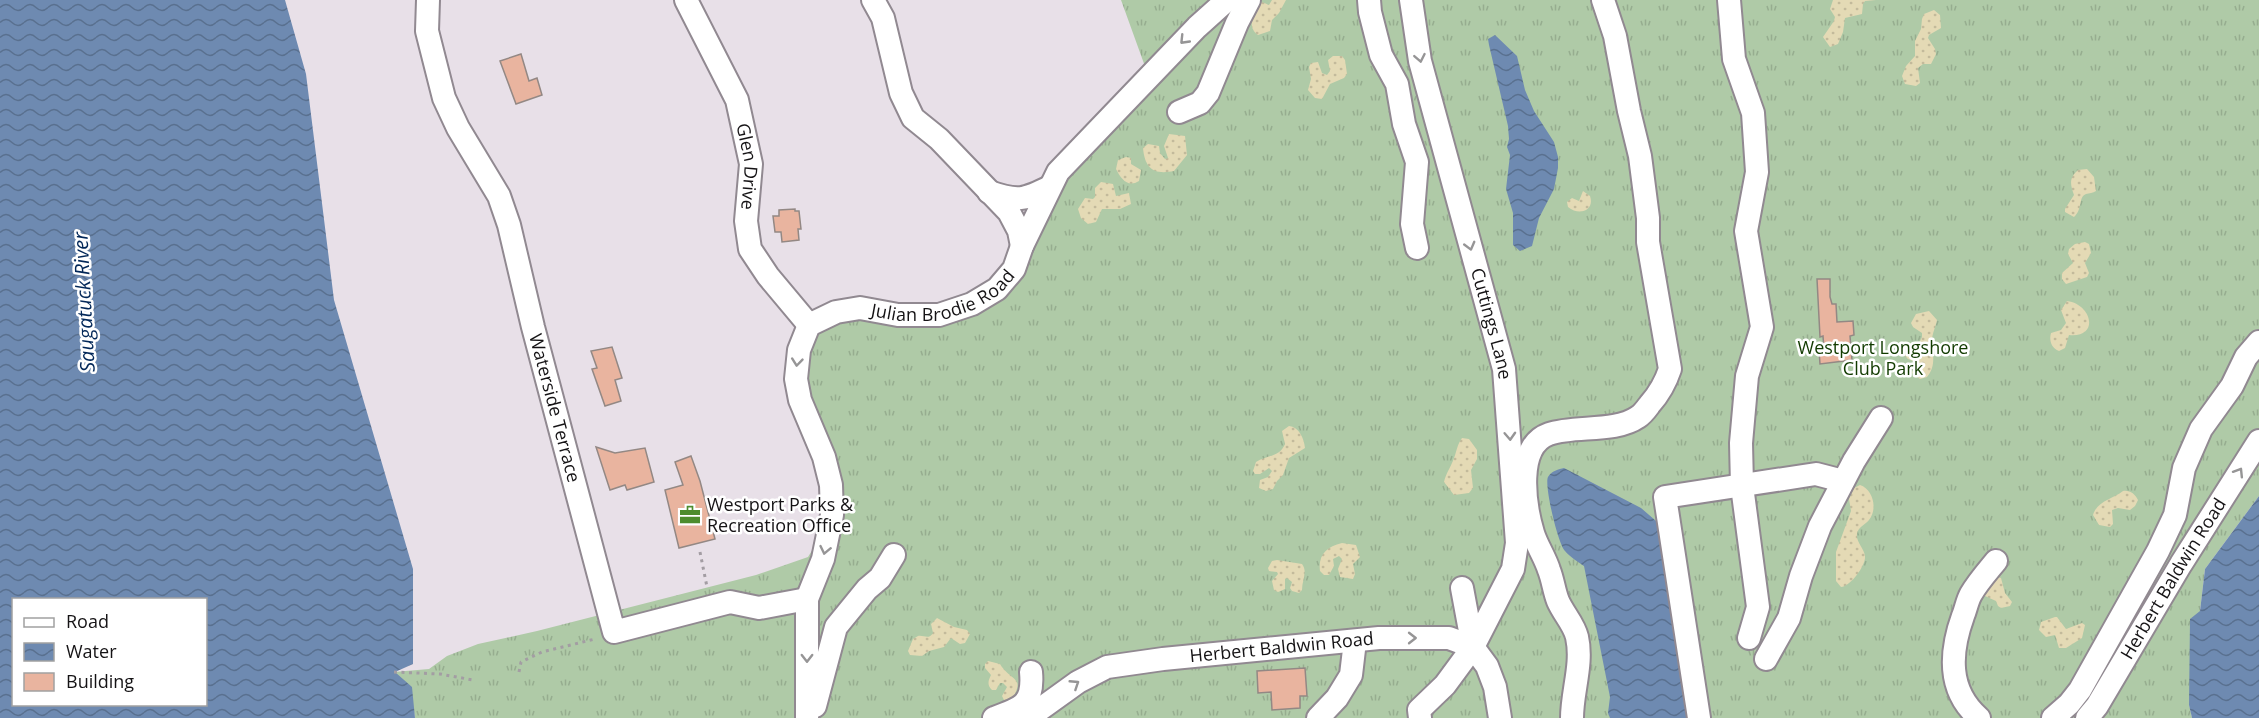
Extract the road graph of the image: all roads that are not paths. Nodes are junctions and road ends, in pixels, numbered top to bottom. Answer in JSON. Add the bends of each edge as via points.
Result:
{"nodes":[{"id":1,"x":428,"y":0,"type":"edge"},
{"id":2,"x":686,"y":0,"type":"edge"},
{"id":3,"x":873,"y":0,"type":"edge"},
{"id":4,"x":1227,"y":0,"type":"edge"},
{"id":5,"x":1249,"y":0,"type":"edge"},
{"id":6,"x":1369,"y":0,"type":"edge"},
{"id":7,"x":1411,"y":0,"type":"edge"},
{"id":8,"x":1603,"y":0,"type":"edge"},
{"id":9,"x":1729,"y":0,"type":"edge"},
{"id":10,"x":1179,"y":112,"type":"dead end"},
{"id":11,"x":1050,"y":187,"type":"junction"},
{"id":12,"x":989,"y":192,"type":"junction"},
{"id":13,"x":1022,"y":246,"type":"junction"},
{"id":14,"x":1416,"y":248,"type":"dead end"},
{"id":15,"x":809,"y":325,"type":"junction"},
{"id":16,"x":2259,"y":342,"type":"edge"},
{"id":17,"x":1881,"y":418,"type":"dead end"},
{"id":18,"x":2259,"y":441,"type":"edge"},
{"id":19,"x":1843,"y":481,"type":"junction"},
{"id":20,"x":1742,"y":486,"type":"junction"},
{"id":21,"x":894,"y":555,"type":"dead end"},
{"id":22,"x":1996,"y":561,"type":"dead end"},
{"id":23,"x":1462,"y":588,"type":"dead end"},
{"id":24,"x":807,"y":599,"type":"junction"},
{"id":25,"x":1749,"y":638,"type":"dead end"},
{"id":26,"x":1355,"y":640,"type":"junction"},
{"id":27,"x":1473,"y":647,"type":"junction"},
{"id":28,"x":1767,"y":659,"type":"dead end"},
{"id":29,"x":1031,"y":672,"type":"dead end"},
{"id":30,"x":806,"y":717,"type":"edge"},
{"id":31,"x":994,"y":718,"type":"edge"},
{"id":32,"x":1028,"y":718,"type":"edge"},
{"id":33,"x":1318,"y":718,"type":"edge"},
{"id":34,"x":1420,"y":718,"type":"edge"},
{"id":35,"x":1500,"y":718,"type":"edge"},
{"id":36,"x":1572,"y":718,"type":"edge"},
{"id":37,"x":1700,"y":718,"type":"edge"},
{"id":38,"x":1979,"y":718,"type":"edge"},
{"id":39,"x":2053,"y":718,"type":"edge"},
{"id":40,"x":2087,"y":718,"type":"edge"}],
"edges":[{"from":1,"to":24,"type":"street","name":"Waterside Terrace","via":[[427,31],[444,98],[499,196],[508,225],[614,632],[730,602],[759,608]]},
{"from":2,"to":15,"type":"street","name":"Glen Drive","via":[[737,99],[751,164],[746,221],[750,249]]},
{"from":3,"to":12,"type":"street","via":[[883,18],[901,93],[913,118],[939,139]]},
{"from":4,"to":11,"type":"street","name":"Julian Brodie Road","one_way":true,"via":[[1058,172]]},
{"from":5,"to":10,"type":"street","via":[[1208,93],[1200,103]]},
{"from":6,"to":14,"type":"street","via":[[1381,55],[1397,84],[1404,124],[1417,162],[1412,224]]},
{"from":7,"to":27,"type":"street","name":"Cuttings Lane","one_way":true,"via":[[1420,61],[1504,369],[1517,543],[1513,568]]},
{"from":8,"to":36,"type":"street","via":[[1615,36],[1640,156],[1648,242],[1670,369],[1654,400],[1639,417],[1626,423],[1542,437],[1528,458],[1525,482],[1533,534],[1550,571],[1556,597],[1576,633],[1578,666]]},
{"from":9,"to":20,"type":"street","via":[[1734,59],[1753,113],[1756,172],[1746,231],[1762,327],[1747,376]]},
{"from":11,"to":12,"type":"street","via":[[1027,198],[1007,198]]},
{"from":11,"to":13,"type":"street","name":"Julian Brodie Road"},
{"from":12,"to":13,"type":"street","via":[[1010,212]]},
{"from":13,"to":15,"type":"street","name":"Julian Brodie Road","via":[[1014,269],[997,289],[972,304],[939,315],[898,315],[860,308],[836,312]]},
{"from":15,"to":24,"type":"street","one_way":true,"via":[[799,350],[796,380],[800,400],[824,457],[831,485],[832,514],[823,559]]},
{"from":16,"to":39,"type":"street","via":[[2201,429],[2184,468],[2175,515],[2139,586],[2080,690]]},
{"from":17,"to":19,"type":"street"},
{"from":40,"to":18,"type":"street","name":"Herbert Baldwin Road","one_way":true},
{"from":19,"to":20,"type":"street","via":[[1816,474]]},
{"from":19,"to":28,"type":"street","via":[[1820,526],[1789,618]]},
{"from":20,"to":25,"type":"street","via":[[1758,607]]},
{"from":20,"to":37,"type":"street","via":[[1665,497]]},
{"from":21,"to":30,"type":"street","via":[[880,578],[836,627],[814,707]]},
{"from":22,"to":38,"type":"street","via":[[1970,596],[1954,645],[1955,681]]},
{"from":23,"to":27,"type":"street"},
{"from":24,"to":30,"type":"street","one_way":true},
{"from":26,"to":27,"type":"street","name":"Herbert Baldwin Road","one_way":true,"via":[[1449,638]]},
{"from":32,"to":26,"type":"street","name":"Herbert Baldwin Road","one_way":true,"via":[[1077,682],[1107,667]]},
{"from":26,"to":33,"type":"street","via":[[1351,675]]},
{"from":27,"to":34,"type":"street","name":"Cuttings Lane","via":[[1445,685],[1419,710]]},
{"from":27,"to":35,"type":"street","via":[[1487,666],[1495,687]]},
{"from":29,"to":31,"type":"street","via":[[1033,688],[1028,699],[1021,707]]}]}
